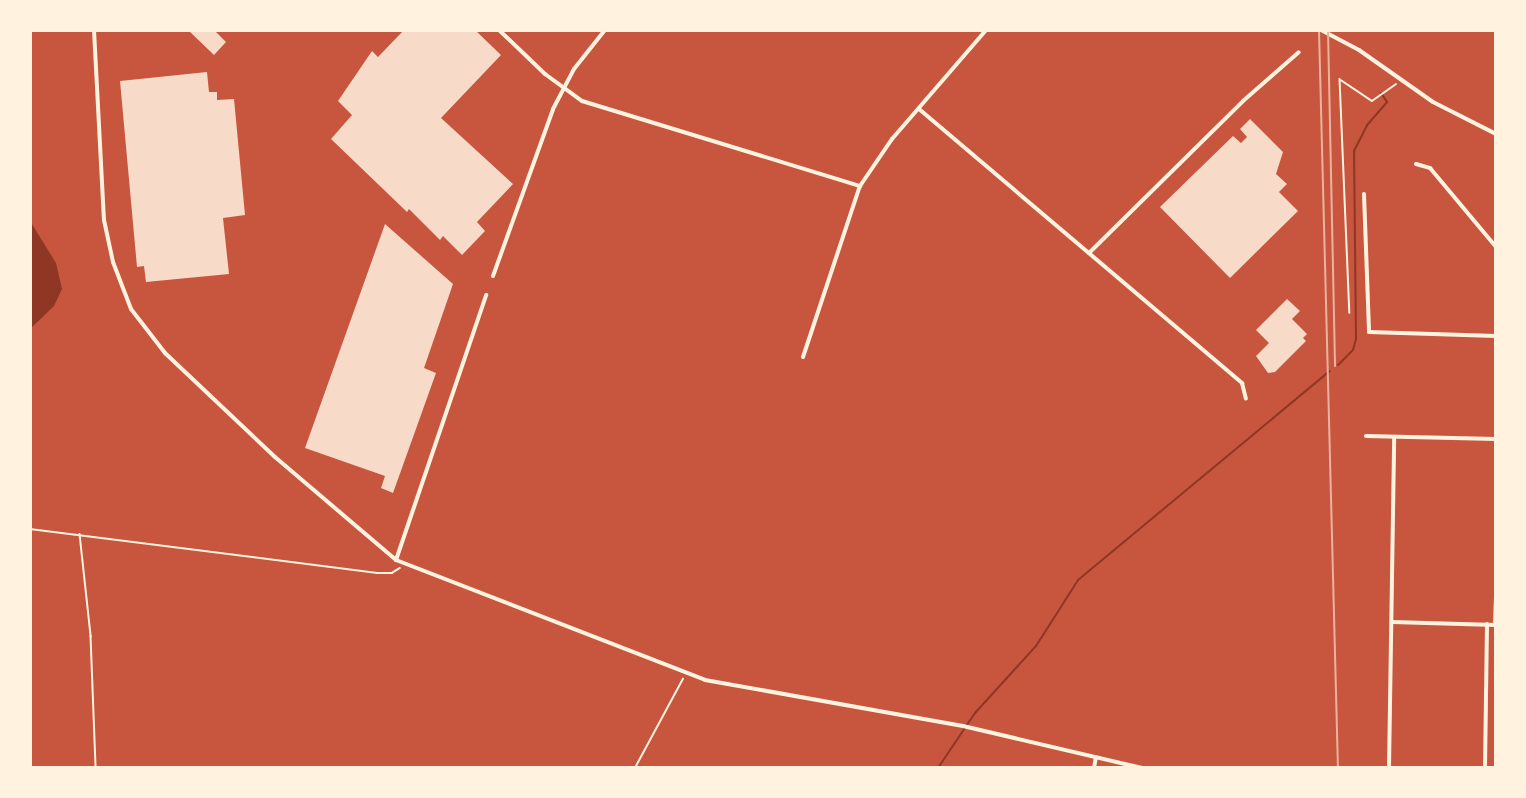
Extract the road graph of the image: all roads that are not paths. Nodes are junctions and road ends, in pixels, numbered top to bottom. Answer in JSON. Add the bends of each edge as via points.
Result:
{"nodes":[{"id":1,"x":94,"y":30,"type":"edge"},
{"id":2,"x":499,"y":30,"type":"edge"},
{"id":3,"x":605,"y":30,"type":"edge"},
{"id":4,"x":986,"y":30,"type":"edge"},
{"id":5,"x":1321,"y":30,"type":"edge"},
{"id":6,"x":1299,"y":52,"type":"dead end"},
{"id":7,"x":564,"y":87,"type":"junction"},
{"id":8,"x":919,"y":109,"type":"junction"},
{"id":9,"x":1496,"y":134,"type":"edge"},
{"id":10,"x":1416,"y":164,"type":"dead end"},
{"id":11,"x":860,"y":186,"type":"junction"},
{"id":12,"x":1364,"y":194,"type":"dead end"},
{"id":13,"x":1496,"y":247,"type":"edge"},
{"id":14,"x":1089,"y":253,"type":"junction"},
{"id":15,"x":493,"y":276,"type":"dead end"},
{"id":16,"x":486,"y":295,"type":"dead end"},
{"id":17,"x":1496,"y":336,"type":"edge"},
{"id":18,"x":803,"y":357,"type":"dead end"},
{"id":19,"x":1246,"y":399,"type":"dead end"},
{"id":20,"x":1366,"y":436,"type":"dead end"},
{"id":21,"x":1394,"y":438,"type":"junction"},
{"id":22,"x":1496,"y":439,"type":"edge"},
{"id":23,"x":396,"y":560,"type":"junction"},
{"id":24,"x":1496,"y":596,"type":"edge"},
{"id":25,"x":1392,"y":622,"type":"junction"},
{"id":26,"x":1487,"y":624,"type":"junction"},
{"id":27,"x":1496,"y":625,"type":"edge"},
{"id":28,"x":1096,"y":757,"type":"junction"},
{"id":29,"x":1094,"y":768,"type":"edge"},
{"id":30,"x":1142,"y":768,"type":"edge"},
{"id":31,"x":1389,"y":768,"type":"edge"},
{"id":32,"x":1485,"y":768,"type":"edge"}],
"edges":[{"from":1,"to":23,"type":"street","via":[[104,220],[113,262],[131,309],[171,359],[274,457]]},
{"from":2,"to":7,"type":"street"},
{"from":3,"to":7,"type":"street"},
{"from":4,"to":8,"type":"street"},
{"from":5,"to":9,"type":"street","via":[[1359,50],[1450,112]]},
{"from":6,"to":14,"type":"street","via":[[1243,100]]},
{"from":7,"to":11,"type":"street","via":[[574,97],[602,109]]},
{"from":7,"to":15,"type":"street"},
{"from":8,"to":11,"type":"street"},
{"from":8,"to":14,"type":"street"},
{"from":10,"to":13,"type":"street","via":[[1430,168]]},
{"from":11,"to":18,"type":"street"},
{"from":12,"to":17,"type":"street","via":[[1369,332]]},
{"from":14,"to":19,"type":"street","via":[[1242,383]]},
{"from":16,"to":23,"type":"street"},
{"from":20,"to":21,"type":"street"},
{"from":21,"to":22,"type":"street"},
{"from":21,"to":25,"type":"street"},
{"from":23,"to":28,"type":"street","via":[[705,680],[963,726]]},
{"from":24,"to":27,"type":"street"},
{"from":25,"to":26,"type":"street"},
{"from":25,"to":31,"type":"street"},
{"from":26,"to":27,"type":"street"},
{"from":26,"to":32,"type":"street"},
{"from":28,"to":29,"type":"street"},
{"from":28,"to":30,"type":"street"}]}
